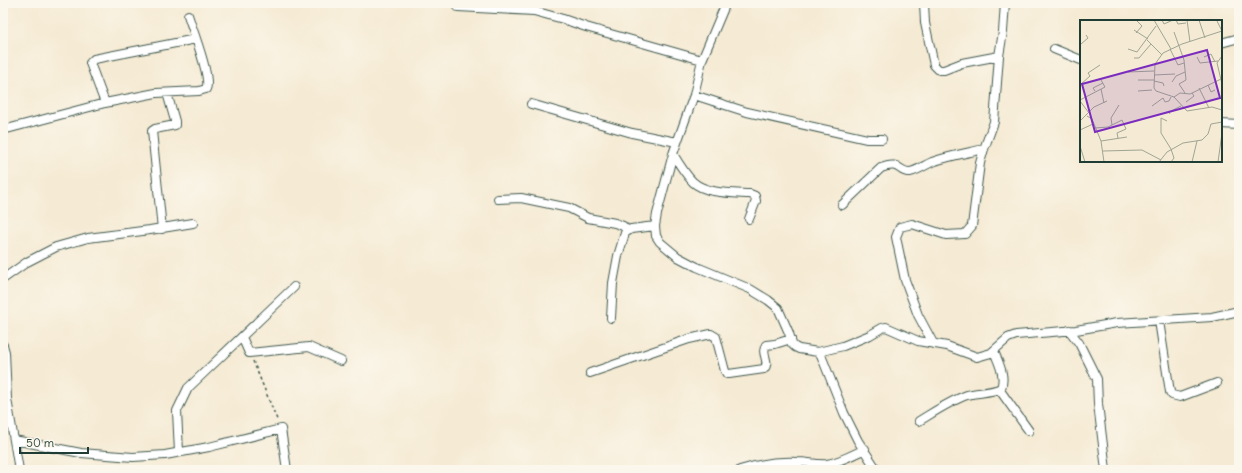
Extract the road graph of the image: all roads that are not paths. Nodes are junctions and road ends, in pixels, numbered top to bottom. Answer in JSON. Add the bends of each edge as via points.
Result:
{"nodes":[{"id":1,"x":726,"y":3,"type":"edge"},
{"id":2,"x":924,"y":3,"type":"edge"},
{"id":3,"x":1005,"y":3,"type":"edge"},
{"id":4,"x":458,"y":7,"type":"dead end"},
{"id":5,"x":188,"y":15,"type":"dead end"},
{"id":6,"x":1239,"y":38,"type":"edge"},
{"id":7,"x":196,"y":39,"type":"junction"},
{"id":8,"x":1222,"y":42,"type":"edge"},
{"id":9,"x":1054,"y":49,"type":"dead end"},
{"id":10,"x":999,"y":56,"type":"junction"},
{"id":11,"x":702,"y":60,"type":"junction"},
{"id":12,"x":1080,"y":60,"type":"edge"},
{"id":13,"x":167,"y":92,"type":"junction"},
{"id":14,"x":694,"y":95,"type":"junction"},
{"id":15,"x":105,"y":103,"type":"junction"},
{"id":16,"x":531,"y":104,"type":"dead end"},
{"id":17,"x":1222,"y":124,"type":"edge"},
{"id":18,"x":1239,"y":125,"type":"edge"},
{"id":19,"x":3,"y":130,"type":"edge"},
{"id":20,"x":882,"y":139,"type":"dead end"},
{"id":21,"x":677,"y":142,"type":"junction"},
{"id":22,"x":984,"y":149,"type":"junction"},
{"id":23,"x":673,"y":154,"type":"junction"},
{"id":24,"x":498,"y":199,"type":"dead end"},
{"id":25,"x":842,"y":205,"type":"dead end"},
{"id":26,"x":749,"y":219,"type":"dead end"},
{"id":27,"x":193,"y":223,"type":"dead end"},
{"id":28,"x":655,"y":226,"type":"junction"},
{"id":29,"x":162,"y":229,"type":"junction"},
{"id":30,"x":628,"y":231,"type":"junction"},
{"id":31,"x":3,"y":279,"type":"edge"},
{"id":32,"x":294,"y":287,"type":"dead end"},
{"id":33,"x":1239,"y":311,"type":"edge"},
{"id":34,"x":611,"y":318,"type":"dead end"},
{"id":35,"x":1159,"y":320,"type":"junction"},
{"id":36,"x":1068,"y":330,"type":"junction"},
{"id":37,"x":242,"y":338,"type":"junction"},
{"id":38,"x":791,"y":339,"type":"junction"},
{"id":39,"x":933,"y":343,"type":"junction"},
{"id":40,"x":3,"y":345,"type":"edge"},
{"id":41,"x":994,"y":351,"type":"junction"},
{"id":42,"x":818,"y":352,"type":"junction"},
{"id":43,"x":341,"y":361,"type":"dead end"},
{"id":44,"x":590,"y":373,"type":"dead end"},
{"id":45,"x":1217,"y":383,"type":"dead end"},
{"id":46,"x":999,"y":389,"type":"junction"},
{"id":47,"x":5,"y":399,"type":"edge"},
{"id":48,"x":919,"y":421,"type":"dead end"},
{"id":49,"x":1029,"y":431,"type":"dead end"},
{"id":50,"x":14,"y":440,"type":"junction"},
{"id":51,"x":864,"y":449,"type":"junction"},
{"id":52,"x":179,"y":452,"type":"junction"},
{"id":53,"x":19,"y":470,"type":"edge"},
{"id":54,"x":287,"y":470,"type":"edge"},
{"id":55,"x":740,"y":470,"type":"edge"},
{"id":56,"x":877,"y":470,"type":"edge"},
{"id":57,"x":1106,"y":470,"type":"edge"}],
"edges":[{"from":1,"to":11,"type":"street"},
{"from":2,"to":10,"type":"street","via":[[925,23],[934,65],[939,70]]},
{"from":3,"to":10,"type":"street"},
{"from":4,"to":11,"type":"street","via":[[534,11]]},
{"from":5,"to":7,"type":"street"},
{"from":6,"to":8,"type":"street"},
{"from":7,"to":13,"type":"street","via":[[203,58],[208,84],[206,89]]},
{"from":7,"to":15,"type":"street","via":[[91,60]]},
{"from":9,"to":12,"type":"street"},
{"from":10,"to":22,"type":"street","via":[[994,122]]},
{"from":11,"to":14,"type":"street"},
{"from":13,"to":15,"type":"street"},
{"from":13,"to":29,"type":"street","via":[[175,125],[152,131]]},
{"from":14,"to":20,"type":"street","via":[[762,116],[867,139]]},
{"from":14,"to":21,"type":"street"},
{"from":15,"to":19,"type":"street"},
{"from":16,"to":21,"type":"street","via":[[632,133]]},
{"from":17,"to":18,"type":"street"},
{"from":21,"to":23,"type":"street"},
{"from":22,"to":25,"type":"street","via":[[942,159],[911,172],[906,172],[896,165],[881,168]]},
{"from":22,"to":39,"type":"street","via":[[972,226],[965,234],[946,235],[912,224],[900,227],[896,237],[905,280],[918,315]]},
{"from":23,"to":26,"type":"street","via":[[687,176],[702,188],[755,196],[756,201]]},
{"from":23,"to":28,"type":"street"},
{"from":24,"to":30,"type":"street","via":[[521,198],[569,208],[588,218],[619,224]]},
{"from":27,"to":29,"type":"street"},
{"from":28,"to":30,"type":"street"},
{"from":28,"to":38,"type":"street","via":[[656,236],[660,242],[678,257],[750,289],[778,308]]},
{"from":29,"to":31,"type":"street","via":[[88,238],[56,247],[26,262]]},
{"from":30,"to":34,"type":"street","via":[[618,256]]},
{"from":32,"to":37,"type":"street"},
{"from":33,"to":35,"type":"street","via":[[1212,318]]},
{"from":35,"to":36,"type":"street"},
{"from":35,"to":45,"type":"street","via":[[1172,395],[1180,397]]},
{"from":36,"to":41,"type":"street","via":[[1016,335],[1008,338]]},
{"from":36,"to":57,"type":"street","via":[[1079,344],[1097,379]]},
{"from":37,"to":43,"type":"street","via":[[249,354],[309,347]]},
{"from":37,"to":52,"type":"street","via":[[188,388],[177,411]]},
{"from":38,"to":42,"type":"street","via":[[792,344],[799,349]]},
{"from":38,"to":44,"type":"street","via":[[766,345],[764,352],[767,364],[764,369],[727,374],[716,337],[711,334]]},
{"from":39,"to":41,"type":"street","via":[[977,357]]},
{"from":39,"to":42,"type":"street","via":[[918,341],[886,327],[843,346]]},
{"from":40,"to":47,"type":"street"},
{"from":41,"to":46,"type":"street","via":[[1003,379]]},
{"from":42,"to":51,"type":"street","via":[[844,413]]},
{"from":46,"to":48,"type":"street","via":[[959,398]]},
{"from":46,"to":49,"type":"street"},
{"from":47,"to":50,"type":"street"},
{"from":50,"to":52,"type":"street","via":[[81,453],[133,457]]},
{"from":50,"to":53,"type":"street"},
{"from":51,"to":55,"type":"street","via":[[840,461],[826,464],[772,463]]},
{"from":51,"to":56,"type":"street"},
{"from":52,"to":54,"type":"street","via":[[281,429]]}]}
